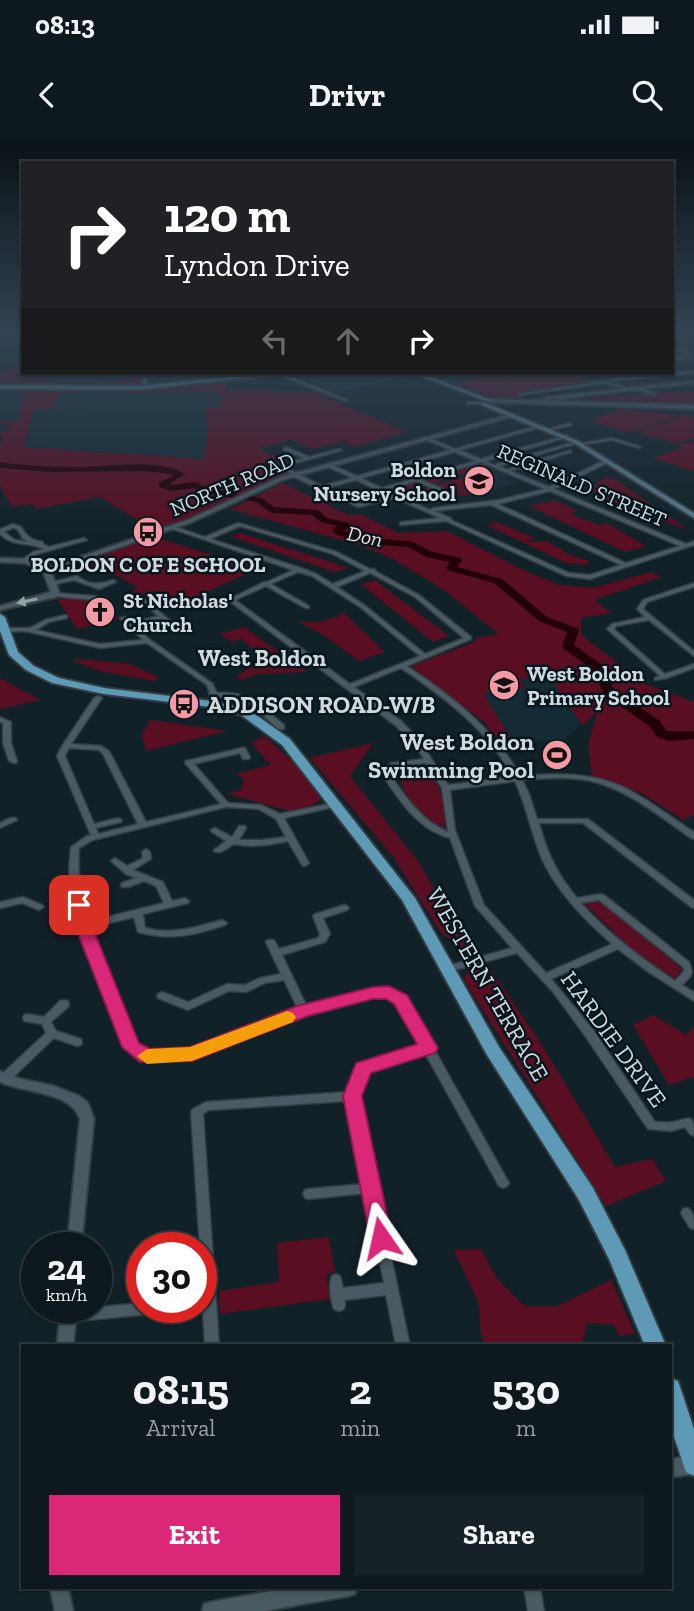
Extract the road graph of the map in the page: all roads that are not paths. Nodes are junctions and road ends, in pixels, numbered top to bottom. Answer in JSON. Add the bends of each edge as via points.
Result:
{"nodes":[{"id":1,"x":343,"y":399,"type":"edge"},
{"id":2,"x":478,"y":399,"type":"edge"},
{"id":3,"x":546,"y":399,"type":"edge"},
{"id":4,"x":346,"y":400,"type":"dead end"},
{"id":5,"x":486,"y":402,"type":"junction"},
{"id":6,"x":542,"y":402,"type":"junction"},
{"id":7,"x":469,"y":403,"type":"dead end"},
{"id":8,"x":694,"y":407,"type":"edge"},
{"id":9,"x":511,"y":416,"type":"junction"},
{"id":10,"x":570,"y":424,"type":"dead end"},
{"id":11,"x":540,"y":426,"type":"junction"},
{"id":12,"x":548,"y":430,"type":"junction"},
{"id":13,"x":566,"y":436,"type":"junction"},
{"id":14,"x":426,"y":438,"type":"junction"},
{"id":15,"x":580,"y":444,"type":"junction"},
{"id":16,"x":639,"y":446,"type":"dead end"},
{"id":17,"x":287,"y":449,"type":"dead end"},
{"id":18,"x":339,"y":450,"type":"dead end"},
{"id":19,"x":455,"y":450,"type":"junction"},
{"id":20,"x":569,"y":451,"type":"dead end"},
{"id":21,"x":320,"y":455,"type":"junction"},
{"id":22,"x":308,"y":458,"type":"junction"},
{"id":23,"x":481,"y":460,"type":"junction"},
{"id":24,"x":269,"y":461,"type":"dead end"},
{"id":25,"x":607,"y":461,"type":"junction"},
{"id":26,"x":338,"y":462,"type":"junction"},
{"id":27,"x":328,"y":465,"type":"junction"},
{"id":28,"x":495,"y":466,"type":"junction"},
{"id":29,"x":282,"y":467,"type":"junction"},
{"id":30,"x":508,"y":471,"type":"junction"},
{"id":31,"x":295,"y":474,"type":"junction"},
{"id":32,"x":358,"y":478,"type":"junction"},
{"id":33,"x":417,"y":480,"type":"junction"},
{"id":34,"x":321,"y":488,"type":"junction"},
{"id":35,"x":385,"y":489,"type":"junction"},
{"id":36,"x":439,"y":489,"type":"dead end"},
{"id":37,"x":554,"y":489,"type":"junction"},
{"id":38,"x":398,"y":495,"type":"junction"},
{"id":39,"x":347,"y":500,"type":"junction"},
{"id":40,"x":492,"y":503,"type":"junction"},
{"id":41,"x":432,"y":510,"type":"junction"},
{"id":42,"x":694,"y":516,"type":"edge"},
{"id":43,"x":450,"y":519,"type":"junction"},
{"id":44,"x":402,"y":524,"type":"dead end"},
{"id":45,"x":173,"y":528,"type":"junction"},
{"id":46,"x":205,"y":539,"type":"junction"},
{"id":47,"x":84,"y":540,"type":"dead end"},
{"id":48,"x":41,"y":543,"type":"junction"},
{"id":49,"x":694,"y":543,"type":"edge"},
{"id":50,"x":686,"y":546,"type":"junction"},
{"id":51,"x":48,"y":549,"type":"junction"},
{"id":52,"x":0,"y":560,"type":"edge"},
{"id":53,"x":24,"y":561,"type":"junction"},
{"id":54,"x":625,"y":565,"type":"junction"},
{"id":55,"x":51,"y":569,"type":"junction"},
{"id":56,"x":299,"y":569,"type":"junction"},
{"id":57,"x":373,"y":570,"type":"junction"},
{"id":58,"x":113,"y":582,"type":"dead end"},
{"id":59,"x":52,"y":583,"type":"junction"},
{"id":60,"x":265,"y":583,"type":"junction"},
{"id":61,"x":694,"y":585,"type":"edge"},
{"id":62,"x":334,"y":586,"type":"junction"},
{"id":63,"x":53,"y":595,"type":"junction"},
{"id":64,"x":138,"y":596,"type":"dead end"},
{"id":65,"x":94,"y":598,"type":"dead end"},
{"id":66,"x":307,"y":607,"type":"dead end"},
{"id":67,"x":0,"y":608,"type":"edge"},
{"id":68,"x":0,"y":617,"type":"edge"},
{"id":69,"x":65,"y":617,"type":"dead end"},
{"id":70,"x":163,"y":617,"type":"junction"},
{"id":71,"x":123,"y":618,"type":"dead end"},
{"id":72,"x":648,"y":618,"type":"junction"},
{"id":73,"x":130,"y":625,"type":"junction"},
{"id":74,"x":5,"y":629,"type":"junction"},
{"id":75,"x":177,"y":629,"type":"dead end"},
{"id":76,"x":31,"y":630,"type":"junction"},
{"id":77,"x":148,"y":641,"type":"junction"},
{"id":78,"x":694,"y":654,"type":"edge"},
{"id":79,"x":424,"y":656,"type":"junction"},
{"id":80,"x":401,"y":665,"type":"junction"},
{"id":81,"x":694,"y":666,"type":"edge"},
{"id":82,"x":349,"y":687,"type":"junction"},
{"id":83,"x":98,"y":698,"type":"dead end"},
{"id":84,"x":213,"y":699,"type":"junction"},
{"id":85,"x":0,"y":719,"type":"edge"},
{"id":86,"x":281,"y":727,"type":"dead end"},
{"id":87,"x":66,"y":746,"type":"junction"},
{"id":88,"x":246,"y":757,"type":"dead end"},
{"id":89,"x":13,"y":761,"type":"dead end"},
{"id":90,"x":428,"y":761,"type":"junction"},
{"id":91,"x":518,"y":779,"type":"junction"},
{"id":92,"x":446,"y":788,"type":"junction"},
{"id":93,"x":226,"y":805,"type":"junction"},
{"id":94,"x":334,"y":805,"type":"junction"},
{"id":95,"x":279,"y":817,"type":"junction"},
{"id":96,"x":13,"y":820,"type":"dead end"},
{"id":97,"x":118,"y":820,"type":"dead end"},
{"id":98,"x":533,"y":821,"type":"junction"},
{"id":99,"x":143,"y":825,"type":"junction"},
{"id":100,"x":0,"y":826,"type":"edge"},
{"id":101,"x":242,"y":828,"type":"dead end"},
{"id":102,"x":215,"y":830,"type":"dead end"},
{"id":103,"x":453,"y":836,"type":"junction"},
{"id":104,"x":694,"y":836,"type":"edge"},
{"id":105,"x":291,"y":838,"type":"junction"},
{"id":106,"x":235,"y":839,"type":"junction"},
{"id":107,"x":218,"y":850,"type":"dead end"},
{"id":108,"x":146,"y":852,"type":"dead end"},
{"id":109,"x":115,"y":861,"type":"dead end"},
{"id":110,"x":305,"y":863,"type":"dead end"},
{"id":111,"x":127,"y":870,"type":"junction"},
{"id":112,"x":143,"y":878,"type":"junction"},
{"id":113,"x":125,"y":885,"type":"dead end"},
{"id":114,"x":185,"y":901,"type":"dead end"},
{"id":115,"x":575,"y":901,"type":"junction"},
{"id":116,"x":0,"y":904,"type":"edge"},
{"id":117,"x":169,"y":904,"type":"junction"},
{"id":118,"x":694,"y":905,"type":"edge"},
{"id":119,"x":39,"y":907,"type":"dead end"},
{"id":120,"x":344,"y":908,"type":"dead end"},
{"id":121,"x":138,"y":912,"type":"junction"},
{"id":122,"x":222,"y":923,"type":"dead end"},
{"id":123,"x":84,"y":926,"type":"junction"},
{"id":124,"x":271,"y":942,"type":"dead end"},
{"id":125,"x":618,"y":945,"type":"junction"},
{"id":126,"x":519,"y":949,"type":"junction"},
{"id":127,"x":276,"y":953,"type":"junction"},
{"id":128,"x":447,"y":969,"type":"junction"},
{"id":129,"x":287,"y":976,"type":"junction"},
{"id":130,"x":544,"y":978,"type":"junction"},
{"id":131,"x":676,"y":986,"type":"junction"},
{"id":132,"x":162,"y":996,"type":"dead end"},
{"id":133,"x":694,"y":997,"type":"edge"},
{"id":134,"x":64,"y":1004,"type":"dead end"},
{"id":135,"x":304,"y":1011,"type":"junction"},
{"id":136,"x":28,"y":1018,"type":"dead end"},
{"id":137,"x":46,"y":1021,"type":"junction"},
{"id":138,"x":52,"y":1034,"type":"junction"},
{"id":139,"x":77,"y":1042,"type":"dead end"},
{"id":140,"x":428,"y":1048,"type":"junction"},
{"id":141,"x":3,"y":1077,"type":"edge"},
{"id":142,"x":352,"y":1096,"type":"junction"},
{"id":143,"x":692,"y":1124,"type":"edge"},
{"id":144,"x":503,"y":1183,"type":"dead end"},
{"id":145,"x":371,"y":1188,"type":"junction"},
{"id":146,"x":309,"y":1194,"type":"dead end"},
{"id":147,"x":76,"y":1232,"type":"edge"},
{"id":148,"x":202,"y":1232,"type":"edge"},
{"id":149,"x":336,"y":1280,"type":"dead end"},
{"id":150,"x":392,"y":1287,"type":"junction"},
{"id":151,"x":68,"y":1323,"type":"edge"},
{"id":152,"x":208,"y":1323,"type":"edge"},
{"id":153,"x":65,"y":1344,"type":"edge"},
{"id":154,"x":212,"y":1344,"type":"edge"},
{"id":155,"x":403,"y":1344,"type":"edge"},
{"id":156,"x":655,"y":1344,"type":"edge"},
{"id":157,"x":672,"y":1395,"type":"edge"},
{"id":158,"x":694,"y":1464,"type":"edge"},
{"id":159,"x":672,"y":1468,"type":"edge"},
{"id":160,"x":59,"y":1589,"type":"edge"},
{"id":161,"x":337,"y":1589,"type":"edge"},
{"id":162,"x":532,"y":1589,"type":"edge"},
{"id":163,"x":64,"y":1611,"type":"edge"},
{"id":164,"x":211,"y":1611,"type":"edge"},
{"id":165,"x":536,"y":1611,"type":"edge"}],
"edges":[{"from":1,"to":4,"type":"street"},
{"from":2,"to":5,"type":"main road"},
{"from":3,"to":6,"type":"street"},
{"from":5,"to":6,"type":"street"},
{"from":5,"to":7,"type":"street"},
{"from":5,"to":9,"type":"main road"},
{"from":6,"to":8,"type":"street"},
{"from":9,"to":11,"type":"main road"},
{"from":9,"to":14,"type":"street","name":"NORTH ROAD"},
{"from":10,"to":12,"type":"street"},
{"from":11,"to":12,"type":"main road"},
{"from":11,"to":19,"type":"street"},
{"from":12,"to":13,"type":"main road"},
{"from":13,"to":15,"type":"main road"},
{"from":13,"to":23,"type":"street"},
{"from":14,"to":19,"type":"street","name":"REGINALD STREET"},
{"from":14,"to":26,"type":"street","name":"NORTH ROAD"},
{"from":15,"to":16,"type":"street","via":[[612,439]]},
{"from":15,"to":25,"type":"main road"},
{"from":15,"to":28,"type":"street"},
{"from":17,"to":22,"type":"street"},
{"from":18,"to":21,"type":"street"},
{"from":19,"to":23,"type":"street","name":"REGINALD STREET"},
{"from":19,"to":32,"type":"street"},
{"from":20,"to":30,"type":"street"},
{"from":21,"to":22,"type":"street"},
{"from":21,"to":26,"type":"street"},
{"from":22,"to":29,"type":"street"},
{"from":23,"to":28,"type":"street","name":"REGINALD STREET"},
{"from":23,"to":33,"type":"street"},
{"from":24,"to":29,"type":"street"},
{"from":25,"to":37,"type":"street"},
{"from":25,"to":42,"type":"main road"},
{"from":26,"to":27,"type":"street","name":"NORTH ROAD"},
{"from":27,"to":31,"type":"street","name":"NORTH ROAD"},
{"from":27,"to":32,"type":"street"},
{"from":28,"to":30,"type":"street","name":"REGINALD STREET"},
{"from":29,"to":31,"type":"street"},
{"from":30,"to":37,"type":"street","name":"REGINALD STREET"},
{"from":31,"to":34,"type":"street"},
{"from":31,"to":45,"type":"street","name":"NORTH ROAD"},
{"from":32,"to":34,"type":"street"},
{"from":32,"to":35,"type":"street"},
{"from":33,"to":35,"type":"street"},
{"from":33,"to":36,"type":"street"},
{"from":34,"to":39,"type":"street"},
{"from":35,"to":38,"type":"street"},
{"from":35,"to":39,"type":"street"},
{"from":37,"to":40,"type":"street"},
{"from":37,"to":50,"type":"street","name":"REGINALD STREET"},
{"from":38,"to":39,"type":"street","via":[[360,506]]},
{"from":38,"to":41,"type":"street"},
{"from":40,"to":41,"type":"street"},
{"from":40,"to":54,"type":"street"},
{"from":41,"to":43,"type":"street"},
{"from":43,"to":44,"type":"street"},
{"from":43,"to":54,"type":"street","via":[[575,577],[590,577]]},
{"from":45,"to":46,"type":"street"},
{"from":45,"to":55,"type":"street","name":"NORTH ROAD"},
{"from":46,"to":56,"type":"street"},
{"from":46,"to":57,"type":"street","via":[[240,524]]},
{"from":47,"to":51,"type":"street"},
{"from":48,"to":48,"type":"street","via":[[17,545],[0,531],[13,526],[25,538]]},
{"from":48,"to":51,"type":"street"},
{"from":49,"to":50,"type":"street"},
{"from":50,"to":54,"type":"street"},
{"from":51,"to":53,"type":"street"},
{"from":52,"to":53,"type":"street"},
{"from":53,"to":55,"type":"street"},
{"from":55,"to":59,"type":"street"},
{"from":56,"to":60,"type":"street"},
{"from":56,"to":62,"type":"street"},
{"from":57,"to":62,"type":"street"},
{"from":57,"to":79,"type":"street","via":[[417,596],[469,638]]},
{"from":58,"to":59,"type":"street","via":[[99,587],[77,578]]},
{"from":59,"to":63,"type":"street"},
{"from":60,"to":66,"type":"street"},
{"from":60,"to":82,"type":"street","name":"HARDIE DRIVE","via":[[232,600]]},
{"from":61,"to":72,"type":"street","via":[[640,604]]},
{"from":62,"to":79,"type":"street"},
{"from":63,"to":65,"type":"street"},
{"from":63,"to":67,"type":"street","one_way":true},
{"from":64,"to":70,"type":"street"},
{"from":68,"to":74,"type":"main road","name":"WESTERN TERRACE"},
{"from":69,"to":76,"type":"street"},
{"from":70,"to":73,"type":"street"},
{"from":70,"to":75,"type":"street"},
{"from":71,"to":73,"type":"street"},
{"from":72,"to":78,"type":"street"},
{"from":72,"to":81,"type":"street","via":[[610,629],[661,678]]},
{"from":73,"to":77,"type":"street"},
{"from":74,"to":76,"type":"street"},
{"from":74,"to":84,"type":"main road","name":"WESTERN TERRACE","via":[[13,653],[56,681],[103,691]]},
{"from":76,"to":77,"type":"street","via":[[100,646]]},
{"from":77,"to":84,"type":"street","via":[[210,684]]},
{"from":79,"to":80,"type":"street"},
{"from":80,"to":82,"type":"street"},
{"from":80,"to":91,"type":"street","via":[[470,716]]},
{"from":82,"to":90,"type":"street","name":"HARDIE DRIVE","via":[[398,723]]},
{"from":83,"to":87,"type":"street"},
{"from":84,"to":86,"type":"street","via":[[234,692],[243,695]]},
{"from":84,"to":94,"type":"main road","name":"WESTERN TERRACE","via":[[245,712],[277,734]]},
{"from":85,"to":89,"type":"street","via":[[7,722]]},
{"from":87,"to":97,"type":"street","via":[[61,756],[93,830]]},
{"from":87,"to":99,"type":"street","via":[[101,748],[106,753]]},
{"from":88,"to":93,"type":"street","via":[[242,750],[186,763]]},
{"from":90,"to":92,"type":"street","name":"HARDIE DRIVE"},
{"from":90,"to":103,"type":"street","via":[[394,765],[386,775],[427,824],[441,835]]},
{"from":91,"to":92,"type":"street"},
{"from":91,"to":98,"type":"street"},
{"from":91,"to":104,"type":"street","via":[[565,777],[606,783]]},
{"from":92,"to":103,"type":"street","name":"HARDIE DRIVE"},
{"from":93,"to":95,"type":"street","via":[[261,807]]},
{"from":93,"to":99,"type":"street"},
{"from":94,"to":95,"type":"street"},
{"from":94,"to":128,"type":"main road","name":"WESTERN TERRACE","via":[[397,881]]},
{"from":95,"to":105,"type":"street"},
{"from":96,"to":100,"type":"street"},
{"from":98,"to":115,"type":"street","via":[[543,852]]},
{"from":98,"to":118,"type":"street","via":[[585,821]]},
{"from":99,"to":123,"type":"street","via":[[90,838],[75,847],[71,864]]},
{"from":101,"to":106,"type":"street"},
{"from":102,"to":106,"type":"street","via":[[221,837]]},
{"from":103,"to":126,"type":"street","name":"HARDIE DRIVE","via":[[480,906]]},
{"from":105,"to":106,"type":"street","via":[[253,846]]},
{"from":105,"to":110,"type":"street"},
{"from":106,"to":107,"type":"street"},
{"from":108,"to":111,"type":"street","via":[[143,863]]},
{"from":109,"to":111,"type":"street"},
{"from":111,"to":112,"type":"street"},
{"from":112,"to":113,"type":"street"},
{"from":112,"to":117,"type":"street","via":[[160,884]]},
{"from":114,"to":117,"type":"street"},
{"from":115,"to":125,"type":"street"},
{"from":115,"to":131,"type":"street","via":[[601,897],[686,964],[690,971]]},
{"from":116,"to":119,"type":"street","via":[[23,900]]},
{"from":117,"to":121,"type":"street"},
{"from":120,"to":127,"type":"street","via":[[318,916],[325,934],[322,940]]},
{"from":121,"to":122,"type":"street","via":[[141,930],[152,933],[187,934]]},
{"from":121,"to":123,"type":"street"},
{"from":123,"to":135,"type":"street","via":[[132,1047],[147,1056],[192,1054]]},
{"from":124,"to":127,"type":"street"},
{"from":125,"to":130,"type":"street"},
{"from":125,"to":131,"type":"street"},
{"from":126,"to":128,"type":"street"},
{"from":126,"to":130,"type":"street","name":"HARDIE DRIVE"},
{"from":127,"to":129,"type":"street"},
{"from":128,"to":156,"type":"main road","name":"WESTERN TERRACE","via":[[493,1051],[586,1194]]},
{"from":129,"to":132,"type":"street","via":[[246,989],[228,987],[188,1006]]},
{"from":129,"to":135,"type":"street"},
{"from":130,"to":143,"type":"street","name":"HARDIE DRIVE","via":[[590,1034],[652,1126]]},
{"from":131,"to":133,"type":"street"},
{"from":134,"to":137,"type":"street"},
{"from":135,"to":140,"type":"street","via":[[389,992],[401,1000]]},
{"from":136,"to":137,"type":"street"},
{"from":137,"to":138,"type":"street"},
{"from":138,"to":139,"type":"street"},
{"from":138,"to":141,"type":"street"},
{"from":140,"to":142,"type":"street","via":[[363,1068]]},
{"from":140,"to":144,"type":"street"},
{"from":141,"to":147,"type":"street","via":[[63,1093],[83,1107],[87,1119]]},
{"from":142,"to":145,"type":"street"},
{"from":142,"to":148,"type":"street","via":[[206,1106],[197,1112]]},
{"from":145,"to":146,"type":"street"},
{"from":145,"to":150,"type":"street"},
{"from":149,"to":150,"type":"street","via":[[339,1300]]},
{"from":150,"to":155,"type":"street"},
{"from":151,"to":153,"type":"street"},
{"from":152,"to":154,"type":"street"},
{"from":157,"to":158,"type":"main road"},
{"from":158,"to":159,"type":"street"},
{"from":160,"to":163,"type":"street"},
{"from":161,"to":164,"type":"street"},
{"from":162,"to":165,"type":"street"}]}
